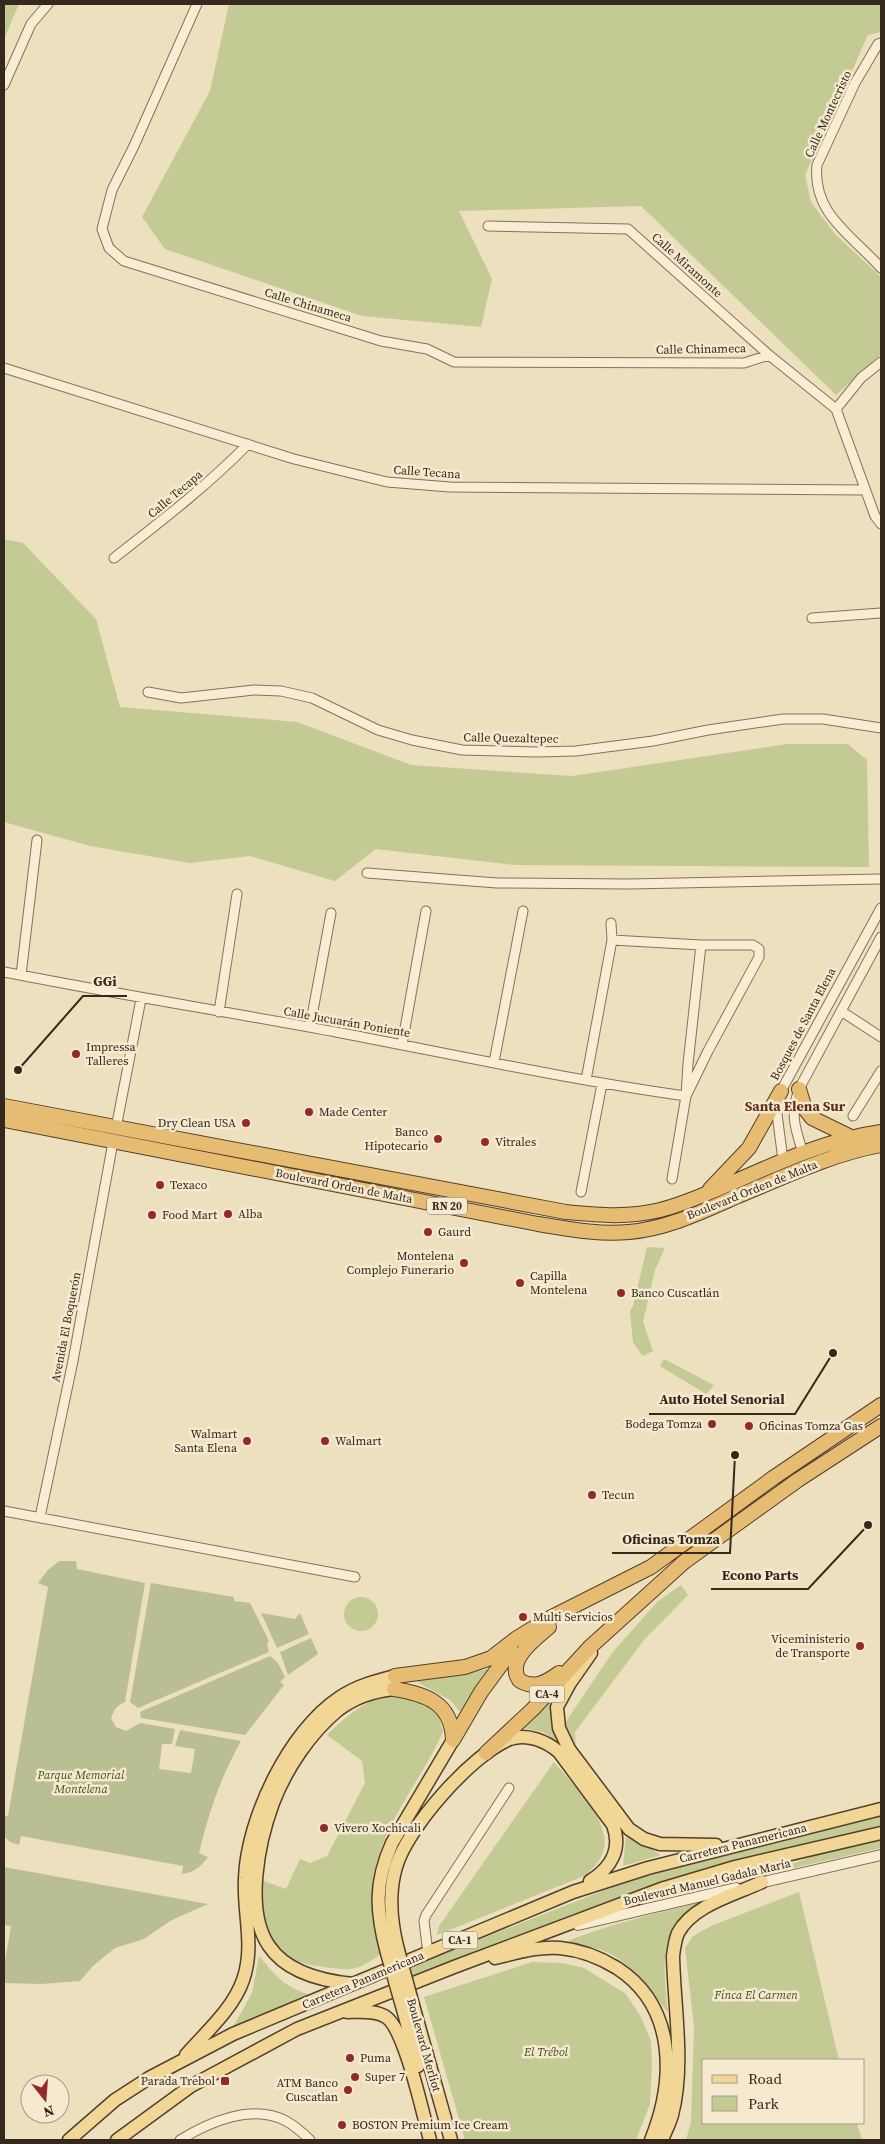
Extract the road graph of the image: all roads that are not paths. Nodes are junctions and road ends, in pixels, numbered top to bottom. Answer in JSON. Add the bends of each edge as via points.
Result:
{"nodes":[{"id":1,"x":48,"y":4,"type":"edge"},
{"id":2,"x":197,"y":4,"type":"edge"},
{"id":3,"x":881,"y":43,"type":"edge"},
{"id":4,"x":4,"y":85,"type":"edge"},
{"id":5,"x":488,"y":226,"type":"dead end"},
{"id":6,"x":881,"y":268,"type":"edge"},
{"id":7,"x":769,"y":355,"type":"junction"},
{"id":8,"x":881,"y":362,"type":"edge"},
{"id":9,"x":4,"y":368,"type":"edge"},
{"id":10,"x":836,"y":409,"type":"junction"},
{"id":11,"x":248,"y":444,"type":"junction"},
{"id":12,"x":866,"y":490,"type":"junction"},
{"id":13,"x":881,"y":524,"type":"edge"},
{"id":14,"x":114,"y":558,"type":"dead end"},
{"id":15,"x":881,"y":613,"type":"edge"},
{"id":16,"x":812,"y":618,"type":"dead end"},
{"id":17,"x":148,"y":692,"type":"dead end"},
{"id":18,"x":881,"y":728,"type":"edge"},
{"id":19,"x":37,"y":840,"type":"dead end"},
{"id":20,"x":367,"y":873,"type":"dead end"},
{"id":21,"x":881,"y":879,"type":"edge"},
{"id":22,"x":238,"y":894,"type":"dead end"},
{"id":23,"x":881,"y":908,"type":"edge"},
{"id":24,"x":426,"y":911,"type":"dead end"},
{"id":25,"x":523,"y":911,"type":"dead end"},
{"id":26,"x":331,"y":913,"type":"dead end"},
{"id":27,"x":611,"y":923,"type":"dead end"},
{"id":28,"x":881,"y":937,"type":"edge"},
{"id":29,"x":612,"y":940,"type":"junction"},
{"id":30,"x":701,"y":945,"type":"junction"},
{"id":31,"x":4,"y":972,"type":"edge"},
{"id":32,"x":21,"y":975,"type":"junction"},
{"id":33,"x":141,"y":999,"type":"junction"},
{"id":34,"x":841,"y":1011,"type":"junction"},
{"id":35,"x":219,"y":1012,"type":"junction"},
{"id":36,"x":310,"y":1027,"type":"junction"},
{"id":37,"x":881,"y":1037,"type":"edge"},
{"id":38,"x":402,"y":1045,"type":"junction"},
{"id":39,"x":494,"y":1062,"type":"junction"},
{"id":40,"x":881,"y":1071,"type":"edge"},
{"id":41,"x":586,"y":1080,"type":"junction"},
{"id":42,"x":602,"y":1084,"type":"junction"},
{"id":43,"x":799,"y":1089,"type":"junction"},
{"id":44,"x":781,"y":1091,"type":"junction"},
{"id":45,"x":686,"y":1096,"type":"junction"},
{"id":46,"x":4,"y":1106,"type":"edge"},
{"id":47,"x":853,"y":1116,"type":"dead end"},
{"id":48,"x":4,"y":1120,"type":"edge"},
{"id":49,"x":116,"y":1128,"type":"junction"},
{"id":50,"x":881,"y":1132,"type":"edge"},
{"id":51,"x":853,"y":1138,"type":"junction"},
{"id":52,"x":113,"y":1142,"type":"junction"},
{"id":53,"x":881,"y":1146,"type":"edge"},
{"id":54,"x":803,"y":1153,"type":"junction"},
{"id":55,"x":783,"y":1160,"type":"junction"},
{"id":56,"x":672,"y":1179,"type":"dead end"},
{"id":57,"x":581,"y":1192,"type":"dead end"},
{"id":58,"x":704,"y":1195,"type":"junction"},
{"id":59,"x":881,"y":1405,"type":"edge"},
{"id":60,"x":881,"y":1426,"type":"edge"},
{"id":61,"x":4,"y":1511,"type":"edge"},
{"id":62,"x":40,"y":1517,"type":"junction"},
{"id":63,"x":355,"y":1577,"type":"dead end"},
{"id":64,"x":584,"y":1601,"type":"junction"},
{"id":65,"x":548,"y":1620,"type":"junction"},
{"id":66,"x":606,"y":1633,"type":"junction"},
{"id":67,"x":590,"y":1647,"type":"junction"},
{"id":68,"x":395,"y":1682,"type":"junction"},
{"id":69,"x":453,"y":1740,"type":"junction"},
{"id":70,"x":486,"y":1753,"type":"junction"},
{"id":71,"x":509,"y":1788,"type":"dead end"},
{"id":72,"x":881,"y":1809,"type":"edge"},
{"id":73,"x":879,"y":1834,"type":"edge"},
{"id":74,"x":736,"y":1845,"type":"junction"},
{"id":75,"x":881,"y":1855,"type":"edge"},
{"id":76,"x":762,"y":1882,"type":"junction"},
{"id":77,"x":573,"y":1892,"type":"junction"},
{"id":78,"x":252,"y":1911,"type":"junction"},
{"id":79,"x":538,"y":1935,"type":"junction"},
{"id":80,"x":393,"y":1952,"type":"junction"},
{"id":81,"x":428,"y":1953,"type":"junction"},
{"id":82,"x":454,"y":1967,"type":"junction"},
{"id":83,"x":356,"y":1984,"type":"junction"},
{"id":84,"x":342,"y":2012,"type":"junction"},
{"id":85,"x":411,"y":2018,"type":"junction"},
{"id":86,"x":182,"y":2060,"type":"junction"},
{"id":87,"x":69,"y":2140,"type":"edge"},
{"id":88,"x":117,"y":2140,"type":"edge"},
{"id":89,"x":180,"y":2140,"type":"edge"},
{"id":90,"x":310,"y":2140,"type":"edge"},
{"id":91,"x":430,"y":2140,"type":"edge"},
{"id":92,"x":437,"y":2140,"type":"edge"},
{"id":93,"x":451,"y":2140,"type":"edge"},
{"id":94,"x":651,"y":2140,"type":"edge"},
{"id":95,"x":662,"y":2140,"type":"edge"}],
"edges":[{"from":1,"to":4,"type":"street","via":[[32,24]]},
{"from":2,"to":7,"type":"street","name":"Calle Chinameca","via":[[112,190],[102,229],[109,248],[124,261],[381,341],[427,349],[454,362],[744,363]]},
{"from":3,"to":6,"type":"street","name":"Calle Montecristo","via":[[855,83],[818,165],[816,180],[827,212]]},
{"from":5,"to":7,"type":"street","name":"Calle Miramonte","via":[[628,229]]},
{"from":7,"to":10,"type":"street","name":"Calle Miramonte"},
{"from":8,"to":10,"type":"street","via":[[861,378]]},
{"from":9,"to":11,"type":"street","name":"Calle Tecana"},
{"from":10,"to":12,"type":"street"},
{"from":11,"to":12,"type":"street","name":"Calle Tecana","via":[[387,482],[450,487]]},
{"from":11,"to":14,"type":"street","name":"Calle Tecapa","via":[[225,468]]},
{"from":12,"to":13,"type":"street"},
{"from":15,"to":16,"type":"street"},
{"from":17,"to":18,"type":"street","name":"Calle Quezaltepec","via":[[181,698],[254,690],[281,691],[312,698],[378,730],[462,750],[576,751],[783,719],[823,719]]},
{"from":19,"to":32,"type":"street"},
{"from":20,"to":21,"type":"street","via":[[506,883]]},
{"from":22,"to":35,"type":"street"},
{"from":23,"to":44,"type":"street","name":"Bosques de Santa Elena"},
{"from":24,"to":38,"type":"street"},
{"from":25,"to":39,"type":"street"},
{"from":26,"to":36,"type":"street"},
{"from":27,"to":29,"type":"street"},
{"from":28,"to":34,"type":"street"},
{"from":29,"to":30,"type":"street"},
{"from":29,"to":41,"type":"street"},
{"from":30,"to":45,"type":"street"},
{"from":30,"to":45,"type":"street","via":[[753,945],[759,948],[760,953]]},
{"from":31,"to":32,"type":"street","name":"Calle Jucuarán Poniente"},
{"from":32,"to":33,"type":"street","name":"Calle Jucuarán Poniente"},
{"from":33,"to":35,"type":"street","name":"Calle Jucuarán Poniente"},
{"from":33,"to":49,"type":"street"},
{"from":34,"to":37,"type":"street"},
{"from":34,"to":43,"type":"street"},
{"from":35,"to":36,"type":"street","name":"Calle Jucuarán Poniente"},
{"from":36,"to":38,"type":"street","name":"Calle Jucuarán Poniente"},
{"from":38,"to":39,"type":"street","name":"Calle Jucuarán Poniente"},
{"from":39,"to":41,"type":"street","name":"Calle Jucuarán Poniente"},
{"from":40,"to":47,"type":"street"},
{"from":41,"to":42,"type":"street","name":"Calle Jucuarán Poniente"},
{"from":42,"to":45,"type":"street","name":"Calle Jucuarán Poniente"},
{"from":42,"to":57,"type":"street"},
{"from":43,"to":51,"type":"highway","via":[[812,1118]]},
{"from":43,"to":54,"type":"street","via":[[793,1111]]},
{"from":44,"to":55,"type":"street","name":"Bosques de Santa Elena","via":[[777,1114]]},
{"from":44,"to":58,"type":"highway","via":[[749,1148]]},
{"from":45,"to":56,"type":"street"},
{"from":46,"to":49,"type":"highway","name":"Boulevard Orden de Malta","number":"RN 20"},
{"from":48,"to":52,"type":"highway","name":"Boulevard Orden de Malta","number":"RN 20"},
{"from":49,"to":58,"type":"highway","name":"Boulevard Orden de Malta","number":"RN 20","via":[[574,1213],[635,1215]]},
{"from":50,"to":51,"type":"highway","name":"Boulevard Orden de Malta","number":"RN 20"},
{"from":51,"to":54,"type":"highway","name":"Boulevard Orden de Malta","number":"RN 20"},
{"from":52,"to":53,"type":"highway","name":"Boulevard Orden de Malta","number":"RN 20","via":[[538,1224],[601,1233],[650,1229],[717,1206],[824,1161]]},
{"from":52,"to":62,"type":"street","name":"Avenida El Boquerón","via":[[73,1361]]},
{"from":54,"to":55,"type":"highway","name":"Boulevard Orden de Malta","number":"RN 20"},
{"from":55,"to":58,"type":"highway","name":"Boulevard Orden de Malta","number":"RN 20"},
{"from":59,"to":64,"type":"highway","via":[[773,1478],[651,1567]]},
{"from":60,"to":66,"type":"highway","number":"CA-4","via":[[798,1480],[692,1556],[658,1583]]},
{"from":61,"to":62,"type":"street"},
{"from":62,"to":63,"type":"street"},
{"from":64,"to":65,"type":"highway"},
{"from":64,"to":67,"type":"highway","via":[[527,1648],[516,1663],[516,1675],[524,1683],[546,1682]]},
{"from":65,"to":68,"type":"highway","via":[[480,1663]]},
{"from":65,"to":69,"type":"highway","via":[[503,1660]]},
{"from":66,"to":67,"type":"highway","number":"CA-4"},
{"from":66,"to":74,"type":"main road","via":[[559,1700],[559,1728],[569,1749],[629,1829],[644,1839],[660,1844]]},
{"from":67,"to":70,"type":"highway","number":"CA-4","via":[[533,1709]]},
{"from":68,"to":69,"type":"highway","via":[[441,1706],[451,1723]]},
{"from":68,"to":78,"type":"main road","via":[[339,1698],[324,1710],[301,1736],[272,1782],[252,1835],[245,1878]]},
{"from":69,"to":80,"type":"main road","via":[[384,1861],[378,1910]]},
{"from":70,"to":77,"type":"main road","via":[[511,1739],[526,1737],[551,1745],[613,1825],[617,1835],[616,1846],[609,1866]]},
{"from":70,"to":80,"type":"main road","number":"CA-4","via":[[426,1812],[403,1848],[396,1867],[391,1906]]},
{"from":71,"to":81,"type":"street","via":[[426,1916]]},
{"from":72,"to":74,"type":"main road","name":"Carretera Panamericana","number":"CA-1"},
{"from":73,"to":79,"type":"main road","name":"Carretera Panamericana","number":"CA-1","via":[[735,1867],[662,1889]]},
{"from":74,"to":77,"type":"main road","name":"Carretera Panamericana","number":"CA-1"},
{"from":75,"to":76,"type":"street","name":"Boulevard Manuel Gadala María"},
{"from":76,"to":79,"type":"street","name":"Boulevard Manuel Gadala María"},
{"from":76,"to":95,"type":"main road","via":[[694,1914],[675,1942],[676,2089],[672,2115]]},
{"from":77,"to":81,"type":"main road","name":"Carretera Panamericana","number":"CA-1"},
{"from":78,"to":83,"type":"main road","via":[[263,1936],[285,1963],[323,1979]]},
{"from":78,"to":86,"type":"main road","via":[[246,1968],[237,1993]]},
{"from":79,"to":82,"type":"main road","name":"Carretera Panamericana","number":"CA-1"},
{"from":80,"to":85,"type":"main road","name":"Boulevard Merliot","bridge":true},
{"from":81,"to":83,"type":"main road","name":"Carretera Panamericana","number":"CA-1"},
{"from":82,"to":84,"type":"main road","name":"Carretera Panamericana","number":"CA-1"},
{"from":82,"to":94,"type":"main road","via":[[558,1948],[603,1959],[623,1972],[640,1987],[652,2004],[665,2039],[666,2086],[661,2116]]},
{"from":83,"to":86,"type":"main road","name":"Carretera Panamericana","number":"CA-1","via":[[233,2034]]},
{"from":84,"to":88,"type":"main road","name":"Carretera Panamericana","number":"CA-1","via":[[282,2036],[191,2086]]},
{"from":84,"to":91,"type":"main road","via":[[376,2013],[393,2023],[403,2045]]},
{"from":85,"to":92,"type":"main road","name":"Boulevard Merliot"},
{"from":85,"to":93,"type":"main road","name":"Boulevard Merliot"},
{"from":86,"to":87,"type":"main road","name":"Carretera Panamericana","number":"CA-1","via":[[115,2100]]},
{"from":89,"to":90,"type":"street","via":[[223,2120],[265,2114],[286,2121]]}]}
